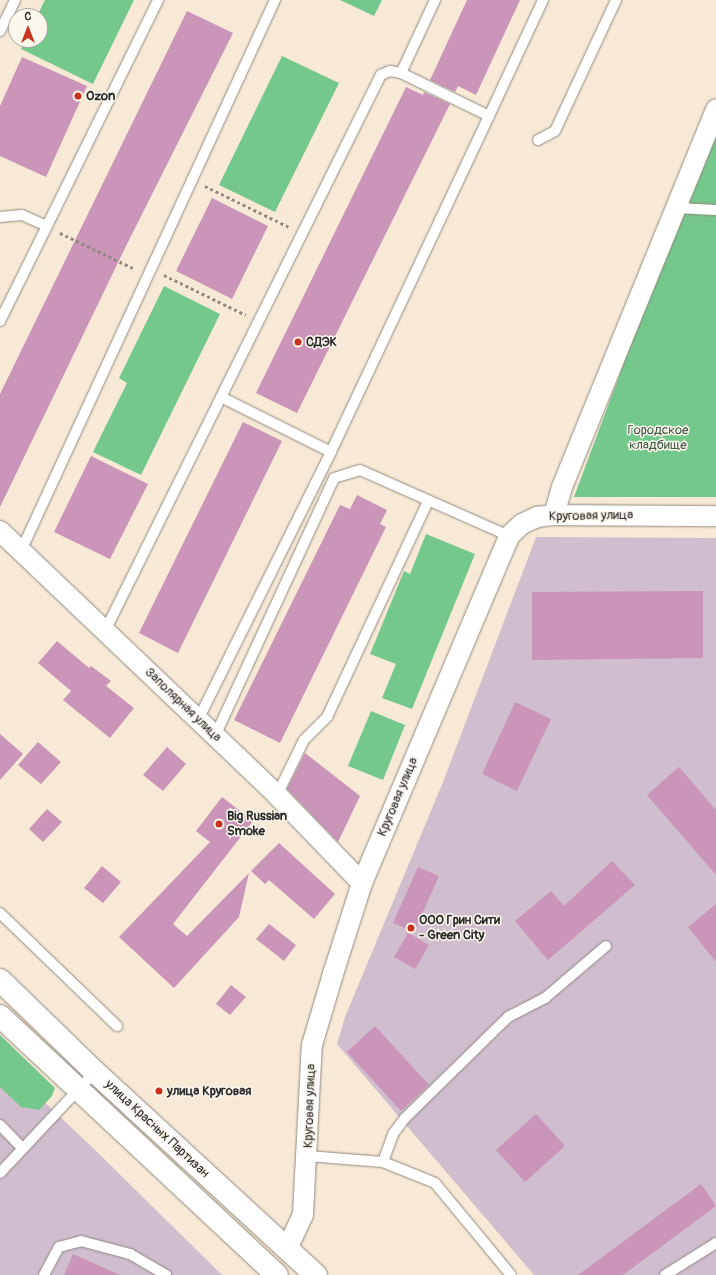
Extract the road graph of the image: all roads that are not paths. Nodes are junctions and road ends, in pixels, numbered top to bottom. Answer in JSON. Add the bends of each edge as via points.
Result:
{"nodes":[{"id":1,"x":15,"y":0,"type":"edge"},
{"id":2,"x":158,"y":0,"type":"edge"},
{"id":3,"x":275,"y":0,"type":"edge"},
{"id":4,"x":435,"y":0,"type":"edge"},
{"id":5,"x":543,"y":0,"type":"edge"},
{"id":6,"x":616,"y":0,"type":"edge"},
{"id":7,"x":0,"y":31,"type":"edge"},
{"id":8,"x":401,"y":73,"type":"junction"},
{"id":9,"x":716,"y":108,"type":"edge"},
{"id":10,"x":489,"y":116,"type":"junction"},
{"id":11,"x":538,"y":140,"type":"dead end"},
{"id":12,"x":677,"y":208,"type":"junction"},
{"id":13,"x":716,"y":210,"type":"edge"},
{"id":14,"x":0,"y":218,"type":"edge"},
{"id":15,"x":47,"y":226,"type":"junction"},
{"id":16,"x":0,"y":321,"type":"edge"},
{"id":17,"x":221,"y":397,"type":"junction"},
{"id":18,"x":331,"y":452,"type":"junction"},
{"id":19,"x":428,"y":501,"type":"junction"},
{"id":20,"x":554,"y":515,"type":"junction"},
{"id":21,"x":716,"y":516,"type":"edge"},
{"id":22,"x":0,"y":531,"type":"edge"},
{"id":23,"x":509,"y":536,"type":"junction"},
{"id":24,"x":21,"y":551,"type":"junction"},
{"id":25,"x":105,"y":631,"type":"junction"},
{"id":26,"x":198,"y":720,"type":"junction"},
{"id":27,"x":214,"y":736,"type":"junction"},
{"id":28,"x":277,"y":795,"type":"junction"},
{"id":29,"x":362,"y":883,"type":"junction"},
{"id":30,"x":0,"y":913,"type":"edge"},
{"id":31,"x":606,"y":946,"type":"dead end"},
{"id":32,"x":0,"y":980,"type":"edge"},
{"id":33,"x":0,"y":1016,"type":"edge"},
{"id":34,"x":117,"y":1026,"type":"dead end"},
{"id":35,"x":95,"y":1072,"type":"junction"},
{"id":36,"x":78,"y":1091,"type":"junction"},
{"id":37,"x":0,"y":1126,"type":"edge"},
{"id":38,"x":23,"y":1149,"type":"junction"},
{"id":39,"x":308,"y":1156,"type":"junction"},
{"id":40,"x":383,"y":1162,"type":"junction"},
{"id":41,"x":0,"y":1173,"type":"edge"},
{"id":42,"x":716,"y":1243,"type":"edge"},
{"id":43,"x":287,"y":1249,"type":"junction"},
{"id":44,"x":273,"y":1271,"type":"edge"},
{"id":45,"x":44,"y":1275,"type":"edge"},
{"id":46,"x":166,"y":1275,"type":"edge"},
{"id":47,"x":316,"y":1275,"type":"edge"},
{"id":48,"x":511,"y":1275,"type":"edge"},
{"id":49,"x":665,"y":1275,"type":"edge"}],
"edges":[{"from":1,"to":7,"type":"lane"},
{"from":2,"to":15,"type":"lane"},
{"from":3,"to":24,"type":"lane"},
{"from":4,"to":8,"type":"lane"},
{"from":5,"to":10,"type":"lane"},
{"from":6,"to":11,"type":"lane","via":[[555,131]]},
{"from":8,"to":10,"type":"lane"},
{"from":8,"to":17,"type":"lane","via":[[390,71],[376,81]]},
{"from":9,"to":12,"type":"street"},
{"from":10,"to":18,"type":"lane"},
{"from":12,"to":13,"type":"lane"},
{"from":12,"to":20,"type":"street","via":[[562,487]]},
{"from":14,"to":15,"type":"lane","via":[[22,215]]},
{"from":15,"to":16,"type":"lane"},
{"from":17,"to":18,"type":"lane"},
{"from":17,"to":25,"type":"lane"},
{"from":18,"to":26,"type":"lane"},
{"from":19,"to":23,"type":"lane","via":[[461,513]]},
{"from":19,"to":27,"type":"lane","via":[[360,470],[334,478]]},
{"from":19,"to":28,"type":"lane","via":[[327,717],[304,740]]},
{"from":20,"to":21,"type":"street","name":"Круговая улица"},
{"from":20,"to":23,"type":"street","name":"Круговая улица","via":[[529,520]]},
{"from":22,"to":24,"type":"street","name":"Заполярная улица"},
{"from":23,"to":29,"type":"street","name":"Круговая улица"},
{"from":24,"to":25,"type":"street","name":"Заполярная улица"},
{"from":25,"to":26,"type":"street","name":"Заполярная улица"},
{"from":26,"to":27,"type":"street","name":"Заполярная улица"},
{"from":27,"to":28,"type":"street","name":"Заполярная улица"},
{"from":28,"to":29,"type":"street","name":"Заполярная улица"},
{"from":29,"to":39,"type":"street","name":"Круговая улица","via":[[312,1045]]},
{"from":30,"to":34,"type":"lane"},
{"from":31,"to":40,"type":"lane","via":[[545,998],[503,1022],[405,1118],[393,1134]]},
{"from":32,"to":35,"type":"main road","name":"улица Красных Партизан"},
{"from":33,"to":36,"type":"main road","name":"улица Красных Партизан"},
{"from":35,"to":36,"type":"lane"},
{"from":35,"to":43,"type":"main road","name":"улица Красных Партизан"},
{"from":36,"to":38,"type":"lane"},
{"from":36,"to":44,"type":"main road","name":"улица Красных Партизан"},
{"from":37,"to":38,"type":"lane"},
{"from":38,"to":41,"type":"lane"},
{"from":39,"to":40,"type":"lane"},
{"from":39,"to":43,"type":"street","name":"Круговая улица","via":[[303,1214]]},
{"from":40,"to":48,"type":"lane","via":[[436,1183]]},
{"from":42,"to":49,"type":"lane"},
{"from":43,"to":44,"type":"main road","name":"Круговая улица"},
{"from":43,"to":47,"type":"main road","name":"улица Красных Партизан"},
{"from":45,"to":46,"type":"lane","via":[[59,1247],[81,1241],[130,1254]]}]}
